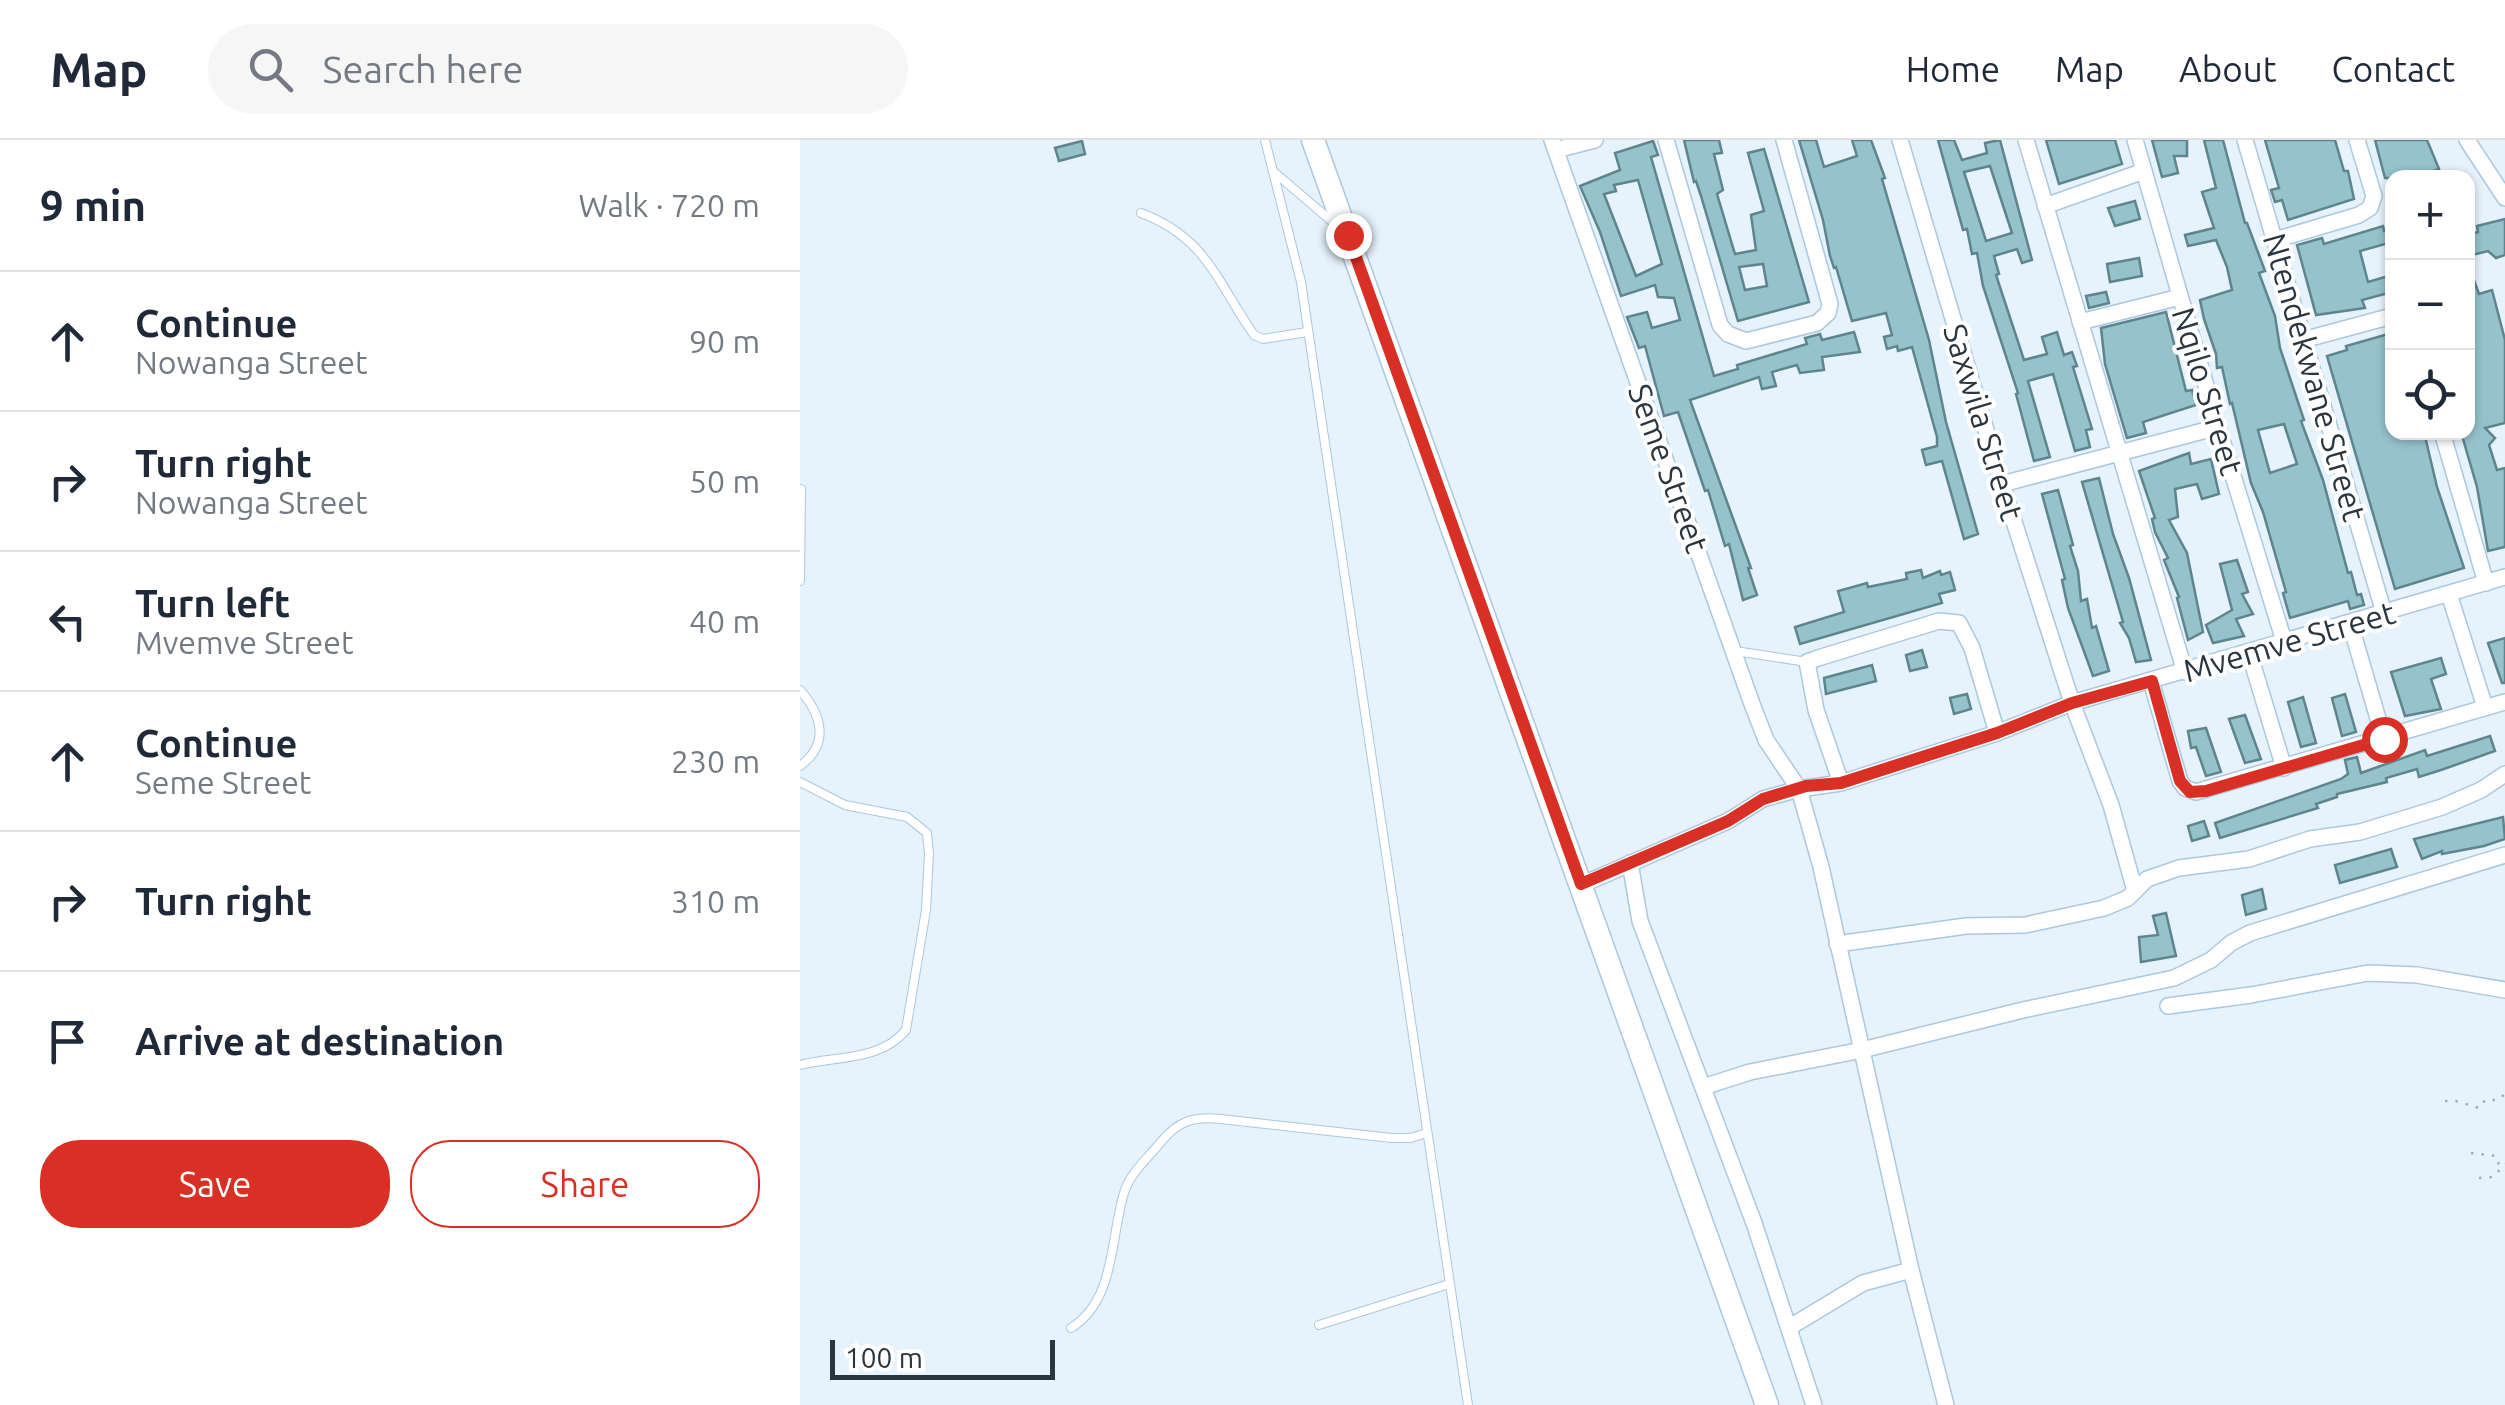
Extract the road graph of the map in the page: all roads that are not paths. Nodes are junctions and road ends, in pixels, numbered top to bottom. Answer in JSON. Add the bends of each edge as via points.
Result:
{"nodes":[{"id":1,"x":1265,"y":140,"type":"edge"},
{"id":2,"x":1313,"y":140,"type":"edge"},
{"id":3,"x":1595,"y":140,"type":"edge"},
{"id":4,"x":1666,"y":140,"type":"edge"},
{"id":5,"x":1784,"y":140,"type":"edge"},
{"id":6,"x":1900,"y":140,"type":"edge"},
{"id":7,"x":2026,"y":140,"type":"edge"},
{"id":8,"x":2136,"y":140,"type":"edge"},
{"id":9,"x":2246,"y":140,"type":"edge"},
{"id":10,"x":2357,"y":140,"type":"edge"},
{"id":11,"x":2467,"y":140,"type":"edge"},
{"id":12,"x":1554,"y":145,"type":"edge"},
{"id":13,"x":2144,"y":171,"type":"junction"},
{"id":14,"x":1274,"y":172,"type":"junction"},
{"id":15,"x":2505,"y":198,"type":"edge"},
{"id":16,"x":2045,"y":206,"type":"junction"},
{"id":17,"x":1141,"y":213,"type":"dead end"},
{"id":18,"x":1348,"y":235,"type":"junction"},
{"id":19,"x":2275,"y":240,"type":"junction"},
{"id":20,"x":2180,"y":298,"type":"junction"},
{"id":21,"x":2385,"y":318,"type":"edge"},
{"id":22,"x":2080,"y":322,"type":"junction"},
{"id":23,"x":1307,"y":332,"type":"junction"},
{"id":24,"x":2303,"y":340,"type":"junction"},
{"id":25,"x":2218,"y":427,"type":"junction"},
{"id":26,"x":2444,"y":440,"type":"edge"},
{"id":27,"x":2119,"y":454,"type":"junction"},
{"id":28,"x":2002,"y":484,"type":"junction"},
{"id":29,"x":801,"y":488,"type":"edge"},
{"id":30,"x":2505,"y":577,"type":"edge"},
{"id":31,"x":800,"y":581,"type":"edge"},
{"id":32,"x":2486,"y":582,"type":"junction"},
{"id":33,"x":2450,"y":594,"type":"junction"},
{"id":34,"x":2384,"y":613,"type":"junction"},
{"id":35,"x":2350,"y":624,"type":"junction"},
{"id":36,"x":2284,"y":641,"type":"junction"},
{"id":37,"x":1735,"y":652,"type":"junction"},
{"id":38,"x":2249,"y":652,"type":"junction"},
{"id":39,"x":1807,"y":662,"type":"junction"},
{"id":40,"x":2185,"y":672,"type":"junction"},
{"id":41,"x":2152,"y":681,"type":"junction"},
{"id":42,"x":800,"y":690,"type":"edge"},
{"id":43,"x":2505,"y":702,"type":"edge"},
{"id":44,"x":2072,"y":703,"type":"junction"},
{"id":45,"x":2485,"y":707,"type":"junction"},
{"id":46,"x":1997,"y":733,"type":"junction"},
{"id":47,"x":2384,"y":739,"type":"junction"},
{"id":48,"x":800,"y":766,"type":"edge"},
{"id":49,"x":2284,"y":768,"type":"junction"},
{"id":50,"x":2505,"y":774,"type":"edge"},
{"id":51,"x":800,"y":782,"type":"edge"},
{"id":52,"x":1841,"y":783,"type":"junction"},
{"id":53,"x":1799,"y":789,"type":"junction"},
{"id":54,"x":2505,"y":855,"type":"edge"},
{"id":55,"x":1630,"y":863,"type":"junction"},
{"id":56,"x":1581,"y":884,"type":"junction"},
{"id":57,"x":2135,"y":891,"type":"junction"},
{"id":58,"x":1837,"y":944,"type":"junction"},
{"id":59,"x":2505,"y":990,"type":"edge"},
{"id":60,"x":2168,"y":1006,"type":"dead end"},
{"id":61,"x":1862,"y":1050,"type":"junction"},
{"id":62,"x":800,"y":1064,"type":"edge"},
{"id":63,"x":1703,"y":1086,"type":"junction"},
{"id":64,"x":1427,"y":1133,"type":"junction"},
{"id":65,"x":1911,"y":1270,"type":"junction"},
{"id":66,"x":1449,"y":1284,"type":"junction"},
{"id":67,"x":1319,"y":1324,"type":"dead end"},
{"id":68,"x":1071,"y":1328,"type":"dead end"},
{"id":69,"x":1790,"y":1328,"type":"junction"},
{"id":70,"x":1468,"y":1405,"type":"edge"},
{"id":71,"x":1767,"y":1405,"type":"edge"},
{"id":72,"x":1814,"y":1405,"type":"edge"},
{"id":73,"x":1946,"y":1405,"type":"edge"}],
"edges":[{"from":1,"to":14,"type":"lane"},
{"from":2,"to":18,"type":"main road"},
{"from":3,"to":12,"type":"street"},
{"from":4,"to":5,"type":"street","via":[[1720,326],[1746,342],[1817,322],[1830,304]]},
{"from":6,"to":28,"type":"street","name":"Saxwila Street"},
{"from":7,"to":16,"type":"street"},
{"from":8,"to":13,"type":"street","name":"Nqilo Street"},
{"from":9,"to":19,"type":"street","name":"Ntendekwane Street"},
{"from":10,"to":19,"type":"street","via":[[2374,196],[2370,208]]},
{"from":11,"to":15,"type":"street"},
{"from":12,"to":37,"type":"street","name":"Seme Street"},
{"from":13,"to":16,"type":"street"},
{"from":13,"to":20,"type":"street","name":"Nqilo Street"},
{"from":14,"to":18,"type":"lane"},
{"from":14,"to":23,"type":"lane"},
{"from":16,"to":22,"type":"street"},
{"from":17,"to":23,"type":"lane","via":[[1193,243],[1254,335]]},
{"from":18,"to":56,"type":"main road"},
{"from":19,"to":24,"type":"street","name":"Ntendekwane Street"},
{"from":20,"to":22,"type":"street"},
{"from":20,"to":25,"type":"street","name":"Nqilo Street"},
{"from":21,"to":24,"type":"street"},
{"from":22,"to":27,"type":"street"},
{"from":23,"to":64,"type":"lane"},
{"from":24,"to":34,"type":"street","name":"Ntendekwane Street"},
{"from":25,"to":27,"type":"street"},
{"from":25,"to":36,"type":"street","name":"Nqilo Street"},
{"from":26,"to":32,"type":"street"},
{"from":27,"to":28,"type":"street"},
{"from":27,"to":40,"type":"street"},
{"from":28,"to":44,"type":"street","name":"Saxwila Street"},
{"from":29,"to":31,"type":"lane"},
{"from":30,"to":32,"type":"street","name":"Mvemve Street"},
{"from":32,"to":33,"type":"street","name":"Mvemve Street"},
{"from":33,"to":34,"type":"street","name":"Mvemve Street"},
{"from":33,"to":45,"type":"street"},
{"from":34,"to":35,"type":"street","name":"Mvemve Street"},
{"from":35,"to":36,"type":"street","name":"Mvemve Street"},
{"from":35,"to":47,"type":"street"},
{"from":36,"to":38,"type":"street","name":"Mvemve Street"},
{"from":37,"to":39,"type":"lane"},
{"from":37,"to":53,"type":"street","name":"Seme Street","via":[[1766,740]]},
{"from":38,"to":40,"type":"street","name":"Mvemve Street"},
{"from":38,"to":49,"type":"street"},
{"from":39,"to":46,"type":"street","via":[[1938,621],[1959,623]]},
{"from":39,"to":52,"type":"street"},
{"from":40,"to":41,"type":"street","name":"Mvemve Street"},
{"from":41,"to":44,"type":"street","name":"Mvemve Street"},
{"from":41,"to":49,"type":"street","via":[[2180,781],[2190,792]]},
{"from":42,"to":48,"type":"lane","via":[[822,732]]},
{"from":43,"to":45,"type":"street"},
{"from":44,"to":46,"type":"street"},
{"from":44,"to":57,"type":"street","name":"Saxwila Street"},
{"from":45,"to":47,"type":"street"},
{"from":46,"to":52,"type":"street"},
{"from":47,"to":49,"type":"street"},
{"from":50,"to":57,"type":"street","via":[[2426,812],[2249,859],[2179,868]]},
{"from":51,"to":62,"type":"lane","via":[[845,804],[908,817],[929,843],[926,910],[903,1034],[871,1053]]},
{"from":52,"to":53,"type":"street"},
{"from":53,"to":55,"type":"street","via":[[1763,799]]},
{"from":53,"to":58,"type":"street","name":"Seme Street"},
{"from":54,"to":61,"type":"street","via":[[2250,933],[2174,978]]},
{"from":55,"to":56,"type":"street"},
{"from":55,"to":63,"type":"street","via":[[1640,921]]},
{"from":56,"to":71,"type":"main road"},
{"from":57,"to":58,"type":"street","via":[[2104,908],[2025,925]]},
{"from":58,"to":61,"type":"street","name":"Seme Street"},
{"from":59,"to":60,"type":"street","via":[[2368,973]]},
{"from":61,"to":63,"type":"street"},
{"from":61,"to":65,"type":"street","name":"Seme Street"},
{"from":63,"to":69,"type":"street"},
{"from":64,"to":66,"type":"lane"},
{"from":64,"to":68,"type":"lane","via":[[1392,1138],[1221,1118],[1184,1121],[1128,1185],[1105,1280]]},
{"from":65,"to":69,"type":"street","via":[[1863,1283]]},
{"from":65,"to":73,"type":"street","name":"Seme Street"},
{"from":66,"to":67,"type":"lane"},
{"from":66,"to":70,"type":"lane"},
{"from":69,"to":72,"type":"street"}]}
